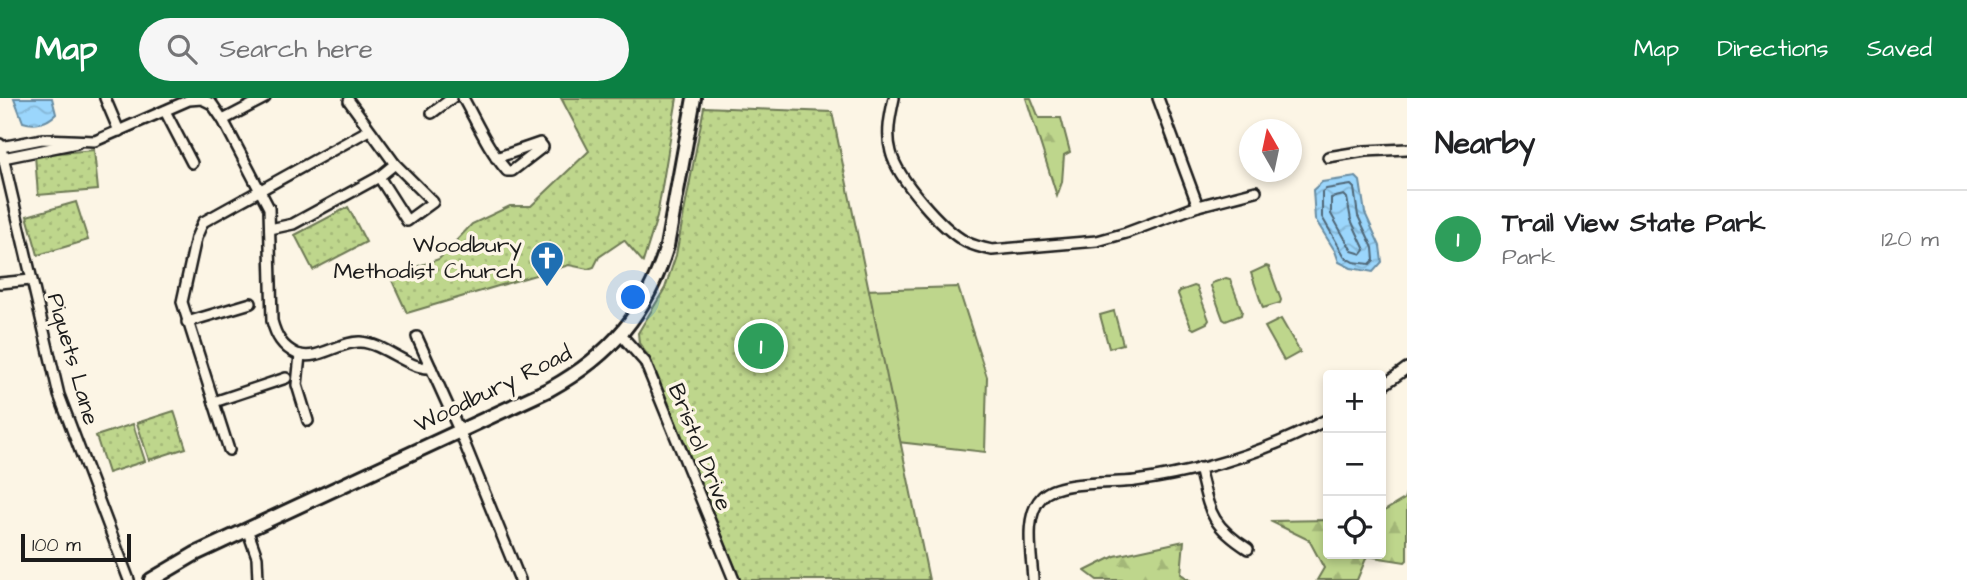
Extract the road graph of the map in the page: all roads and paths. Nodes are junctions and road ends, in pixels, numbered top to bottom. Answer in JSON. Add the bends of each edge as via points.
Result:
{"nodes":[{"id":1,"x":105,"y":98,"type":"edge"},
{"id":2,"x":265,"y":98,"type":"edge"},
{"id":3,"x":452,"y":98,"type":"edge"},
{"id":4,"x":463,"y":98,"type":"edge"},
{"id":5,"x":694,"y":98,"type":"edge"},
{"id":6,"x":894,"y":98,"type":"edge"},
{"id":7,"x":1158,"y":98,"type":"edge"},
{"id":8,"x":189,"y":99,"type":"edge"},
{"id":9,"x":349,"y":101,"type":"dead end"},
{"id":10,"x":165,"y":111,"type":"junction"},
{"id":11,"x":432,"y":113,"type":"dead end"},
{"id":12,"x":223,"y":120,"type":"junction"},
{"id":13,"x":369,"y":130,"type":"junction"},
{"id":14,"x":119,"y":131,"type":"junction"},
{"id":15,"x":84,"y":142,"type":"junction"},
{"id":16,"x":1,"y":145,"type":"edge"},
{"id":17,"x":1407,"y":149,"type":"edge"},
{"id":18,"x":1328,"y":157,"type":"dead end"},
{"id":19,"x":3,"y":158,"type":"junction"},
{"id":20,"x":496,"y":158,"type":"junction"},
{"id":21,"x":192,"y":163,"type":"dead end"},
{"id":22,"x":395,"y":164,"type":"junction"},
{"id":23,"x":379,"y":177,"type":"junction"},
{"id":24,"x":261,"y":190,"type":"junction"},
{"id":25,"x":1256,"y":191,"type":"dead end"},
{"id":26,"x":1198,"y":206,"type":"junction"},
{"id":27,"x":270,"y":229,"type":"junction"},
{"id":28,"x":31,"y":280,"type":"junction"},
{"id":29,"x":0,"y":284,"type":"edge"},
{"id":30,"x":251,"y":303,"type":"dead end"},
{"id":31,"x":187,"y":322,"type":"junction"},
{"id":32,"x":621,"y":335,"type":"junction"},
{"id":33,"x":417,"y":337,"type":"dead end"},
{"id":34,"x":300,"y":355,"type":"junction"},
{"id":35,"x":431,"y":368,"type":"junction"},
{"id":36,"x":1407,"y":368,"type":"edge"},
{"id":37,"x":286,"y":378,"type":"dead end"},
{"id":38,"x":1386,"y":383,"type":"edge"},
{"id":39,"x":214,"y":402,"type":"junction"},
{"id":40,"x":308,"y":421,"type":"dead end"},
{"id":41,"x":1323,"y":421,"type":"edge"},
{"id":42,"x":459,"y":430,"type":"junction"},
{"id":43,"x":229,"y":450,"type":"dead end"},
{"id":44,"x":1199,"y":468,"type":"junction"},
{"id":45,"x":247,"y":529,"type":"junction"},
{"id":46,"x":1248,"y":549,"type":"dead end"},
{"id":47,"x":159,"y":577,"type":"edge"},
{"id":48,"x":129,"y":580,"type":"edge"},
{"id":49,"x":258,"y":580,"type":"edge"},
{"id":50,"x":520,"y":580,"type":"edge"},
{"id":51,"x":734,"y":580,"type":"edge"},
{"id":52,"x":1033,"y":580,"type":"edge"}],
"edges":[{"from":1,"to":14,"type":"street"},
{"from":2,"to":12,"type":"street"},
{"from":3,"to":11,"type":"street"},
{"from":4,"to":20,"type":"street"},
{"from":5,"to":32,"type":"main road","name":"Woodbury Road","via":[[667,246],[647,297]]},
{"from":6,"to":26,"type":"street","via":[[889,138],[906,184],[951,229],[978,247],[992,250],[1097,241]]},
{"from":7,"to":26,"type":"street"},
{"from":8,"to":10,"type":"street"},
{"from":8,"to":12,"type":"street","via":[[208,101]]},
{"from":9,"to":13,"type":"street"},
{"from":10,"to":14,"type":"street"},
{"from":10,"to":21,"type":"street"},
{"from":12,"to":24,"type":"street"},
{"from":13,"to":22,"type":"street"},
{"from":13,"to":24,"type":"street"},
{"from":14,"to":15,"type":"street"},
{"from":15,"to":16,"type":"street","via":[[42,139]]},
{"from":15,"to":19,"type":"street"},
{"from":16,"to":19,"type":"street","name":"Piquets Lane"},
{"from":17,"to":18,"type":"street"},
{"from":19,"to":28,"type":"street","name":"Piquets Lane"},
{"from":20,"to":20,"type":"street","via":[[540,142],[543,146],[512,171]]},
{"from":22,"to":23,"type":"street"},
{"from":22,"to":23,"type":"street","via":[[433,202],[407,221]]},
{"from":23,"to":27,"type":"street","via":[[293,224]]},
{"from":24,"to":27,"type":"street","via":[[269,208]]},
{"from":24,"to":31,"type":"street","via":[[203,222],[182,302]]},
{"from":25,"to":26,"type":"street"},
{"from":27,"to":34,"type":"street","via":[[272,321],[276,336]]},
{"from":28,"to":29,"type":"street"},
{"from":28,"to":48,"type":"street","name":"Piquets Lane","via":[[59,395]]},
{"from":30,"to":31,"type":"street"},
{"from":31,"to":39,"type":"street"},
{"from":32,"to":42,"type":"main road","name":"Woodbury Road","via":[[573,376]]},
{"from":32,"to":51,"type":"street","name":"Bristol Drive","via":[[645,362]]},
{"from":33,"to":35,"type":"street"},
{"from":34,"to":35,"type":"street","via":[[364,342]]},
{"from":34,"to":40,"type":"street","via":[[298,385]]},
{"from":35,"to":42,"type":"street"},
{"from":36,"to":38,"type":"street"},
{"from":37,"to":39,"type":"street"},
{"from":39,"to":43,"type":"street"},
{"from":41,"to":44,"type":"street","via":[[1275,444]]},
{"from":42,"to":45,"type":"main road","name":"Woodbury Road"},
{"from":42,"to":50,"type":"street"},
{"from":44,"to":46,"type":"street","via":[[1211,514],[1228,536]]},
{"from":44,"to":52,"type":"street","via":[[1048,491],[1034,509],[1031,526]]},
{"from":45,"to":47,"type":"main road","name":"Woodbury Road"},
{"from":45,"to":49,"type":"street","via":[[257,557]]}]}
